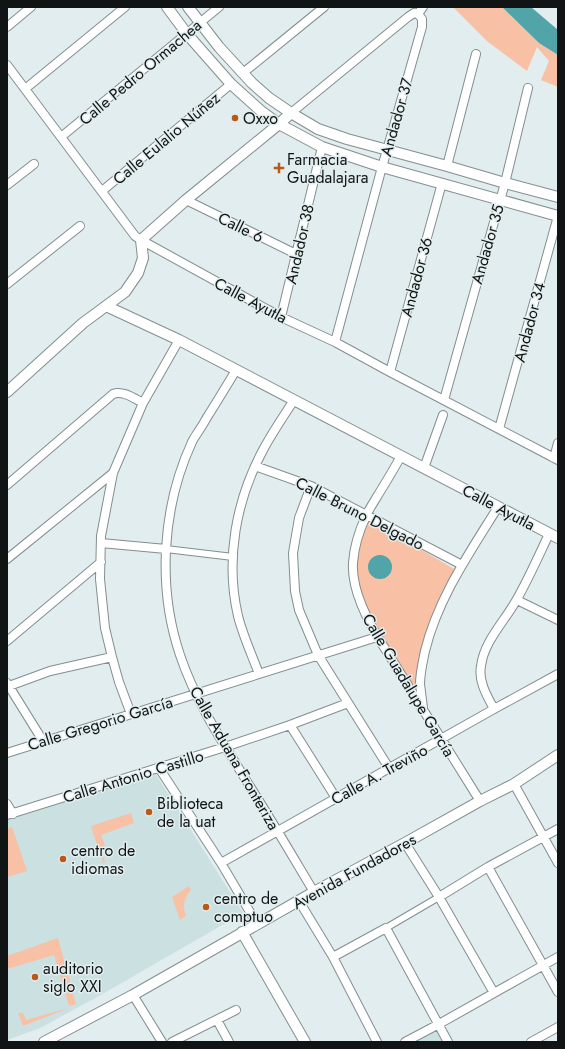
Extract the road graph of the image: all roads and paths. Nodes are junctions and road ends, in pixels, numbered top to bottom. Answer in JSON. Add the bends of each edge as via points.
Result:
{"nodes":[{"id":1,"x":31,"y":7,"type":"edge"},
{"id":2,"x":125,"y":7,"type":"edge"},
{"id":3,"x":167,"y":7,"type":"edge"},
{"id":4,"x":188,"y":7,"type":"edge"},
{"id":5,"x":219,"y":7,"type":"edge"},
{"id":6,"x":324,"y":7,"type":"edge"},
{"id":7,"x":419,"y":12,"type":"edge"},
{"id":8,"x":200,"y":23,"type":"junction"},
{"id":9,"x":7,"y":26,"type":"edge"},
{"id":10,"x":187,"y":34,"type":"junction"},
{"id":11,"x":476,"y":54,"type":"dead end"},
{"id":12,"x":7,"y":65,"type":"edge"},
{"id":13,"x":243,"y":73,"type":"junction"},
{"id":14,"x":231,"y":84,"type":"junction"},
{"id":15,"x":528,"y":88,"type":"dead end"},
{"id":16,"x":25,"y":89,"type":"junction"},
{"id":17,"x":291,"y":113,"type":"junction"},
{"id":18,"x":279,"y":124,"type":"junction"},
{"id":19,"x":61,"y":137,"type":"junction"},
{"id":20,"x":322,"y":147,"type":"junction"},
{"id":21,"x":387,"y":150,"type":"junction"},
{"id":22,"x":34,"y":164,"type":"dead end"},
{"id":23,"x":382,"y":166,"type":"junction"},
{"id":24,"x":447,"y":166,"type":"junction"},
{"id":25,"x":442,"y":183,"type":"junction"},
{"id":26,"x":505,"y":183,"type":"junction"},
{"id":27,"x":7,"y":185,"type":"edge"},
{"id":28,"x":102,"y":191,"type":"junction"},
{"id":29,"x":558,"y":197,"type":"edge"},
{"id":30,"x":186,"y":200,"type":"junction"},
{"id":31,"x":500,"y":200,"type":"junction"},
{"id":32,"x":558,"y":216,"type":"edge"},
{"id":33,"x":80,"y":226,"type":"dead end"},
{"id":34,"x":141,"y":240,"type":"junction"},
{"id":35,"x":296,"y":254,"type":"junction"},
{"id":36,"x":7,"y":284,"type":"edge"},
{"id":37,"x":106,"y":306,"type":"junction"},
{"id":38,"x":281,"y":317,"type":"junction"},
{"id":39,"x":179,"y":340,"type":"junction"},
{"id":40,"x":335,"y":342,"type":"junction"},
{"id":41,"x":236,"y":370,"type":"junction"},
{"id":42,"x":390,"y":372,"type":"junction"},
{"id":43,"x":7,"y":392,"type":"edge"},
{"id":44,"x":294,"y":400,"type":"junction"},
{"id":45,"x":444,"y":400,"type":"junction"},
{"id":46,"x":143,"y":403,"type":"junction"},
{"id":47,"x":443,"y":415,"type":"dead end"},
{"id":48,"x":499,"y":429,"type":"junction"},
{"id":49,"x":558,"y":444,"type":"edge"},
{"id":50,"x":402,"y":456,"type":"junction"},
{"id":51,"x":556,"y":459,"type":"edge"},
{"id":52,"x":255,"y":466,"type":"junction"},
{"id":53,"x":424,"y":468,"type":"junction"},
{"id":54,"x":113,"y":473,"type":"junction"},
{"id":55,"x":7,"y":485,"type":"edge"},
{"id":56,"x":311,"y":486,"type":"junction"},
{"id":57,"x":498,"y":507,"type":"junction"},
{"id":58,"x":366,"y":515,"type":"junction"},
{"id":59,"x":554,"y":536,"type":"edge"},
{"id":60,"x":101,"y":543,"type":"junction"},
{"id":61,"x":166,"y":549,"type":"junction"},
{"id":62,"x":233,"y":557,"type":"junction"},
{"id":63,"x":7,"y":559,"type":"edge"},
{"id":64,"x":101,"y":562,"type":"junction"},
{"id":65,"x":462,"y":565,"type":"junction"},
{"id":66,"x":517,"y":600,"type":"junction"},
{"id":67,"x":558,"y":620,"type":"edge"},
{"id":68,"x":377,"y":637,"type":"junction"},
{"id":69,"x":7,"y":641,"type":"edge"},
{"id":70,"x":318,"y":655,"type":"junction"},
{"id":71,"x":112,"y":657,"type":"junction"},
{"id":72,"x":259,"y":674,"type":"junction"},
{"id":73,"x":558,"y":674,"type":"edge"},
{"id":74,"x":8,"y":684,"type":"edge"},
{"id":75,"x":195,"y":694,"type":"junction"},
{"id":76,"x":348,"y":703,"type":"junction"},
{"id":77,"x":494,"y":708,"type":"junction"},
{"id":78,"x":424,"y":711,"type":"junction"},
{"id":79,"x":131,"y":714,"type":"junction"},
{"id":80,"x":290,"y":725,"type":"junction"},
{"id":81,"x":441,"y":738,"type":"junction"},
{"id":82,"x":43,"y":742,"type":"junction"},
{"id":83,"x":225,"y":747,"type":"junction"},
{"id":84,"x":7,"y":753,"type":"edge"},
{"id":85,"x":558,"y":755,"type":"edge"},
{"id":86,"x":159,"y":768,"type":"junction"},
{"id":87,"x":389,"y":768,"type":"junction"},
{"id":88,"x":514,"y":784,"type":"junction"},
{"id":89,"x":336,"y":798,"type":"junction"},
{"id":90,"x":480,"y":801,"type":"junction"},
{"id":91,"x":7,"y":804,"type":"edge"},
{"id":92,"x":10,"y":814,"type":"edge"},
{"id":93,"x":558,"y":829,"type":"edge"},
{"id":94,"x":278,"y":830,"type":"junction"},
{"id":95,"x":544,"y":836,"type":"junction"},
{"id":96,"x":405,"y":843,"type":"junction"},
{"id":97,"x":221,"y":863,"type":"junction"},
{"id":98,"x":558,"y":863,"type":"edge"},
{"id":99,"x":488,"y":867,"type":"junction"},
{"id":100,"x":314,"y":892,"type":"junction"},
{"id":101,"x":439,"y":897,"type":"junction"},
{"id":102,"x":299,"y":901,"type":"junction"},
{"id":103,"x":257,"y":924,"type":"junction"},
{"id":104,"x":386,"y":928,"type":"junction"},
{"id":105,"x":242,"y":932,"type":"junction"},
{"id":106,"x":333,"y":957,"type":"junction"},
{"id":107,"x":558,"y":957,"type":"edge"},
{"id":108,"x":543,"y":965,"type":"junction"},
{"id":109,"x":558,"y":992,"type":"edge"},
{"id":110,"x":494,"y":993,"type":"junction"},
{"id":111,"x":133,"y":995,"type":"junction"},
{"id":112,"x":236,"y":1010,"type":"dead end"},
{"id":113,"x":217,"y":1020,"type":"junction"},
{"id":114,"x":439,"y":1024,"type":"junction"},
{"id":115,"x":558,"y":1027,"type":"edge"},
{"id":116,"x":44,"y":1042,"type":"edge"},
{"id":117,"x":162,"y":1042,"type":"edge"},
{"id":118,"x":172,"y":1042,"type":"edge"},
{"id":119,"x":229,"y":1042,"type":"edge"},
{"id":120,"x":305,"y":1042,"type":"edge"},
{"id":121,"x":377,"y":1042,"type":"edge"},
{"id":122,"x":405,"y":1042,"type":"edge"},
{"id":123,"x":448,"y":1042,"type":"edge"},
{"id":124,"x":531,"y":1042,"type":"edge"}],
"edges":[{"from":1,"to":9,"type":"street"},
{"from":2,"to":16,"type":"street"},
{"from":3,"to":10,"type":"street"},
{"from":4,"to":8,"type":"street"},
{"from":5,"to":8,"type":"street","name":"Calle Pedro Ormachea"},
{"from":6,"to":13,"type":"street"},
{"from":7,"to":17,"type":"street","via":[[408,17]]},
{"from":7,"to":21,"type":"street","name":"Andador 37","via":[[422,27]]},
{"from":8,"to":10,"type":"street","name":"Calle Pedro Ormachea"},
{"from":8,"to":13,"type":"street"},
{"from":10,"to":14,"type":"street"},
{"from":10,"to":19,"type":"street","name":"Calle Pedro Ormachea"},
{"from":11,"to":24,"type":"street"},
{"from":12,"to":16,"type":"street","name":"Calle Ayutla"},
{"from":13,"to":17,"type":"street","via":[[269,98]]},
{"from":14,"to":18,"type":"street"},
{"from":14,"to":28,"type":"street","name":"Calle Eulalio Núñez"},
{"from":15,"to":26,"type":"street","name":"Andador 35"},
{"from":16,"to":19,"type":"street","name":"Calle Ayutla"},
{"from":17,"to":18,"type":"street"},
{"from":17,"to":21,"type":"street","via":[[318,129]]},
{"from":18,"to":20,"type":"street"},
{"from":18,"to":30,"type":"street"},
{"from":19,"to":28,"type":"street","name":"Calle Ayutla"},
{"from":20,"to":23,"type":"street"},
{"from":20,"to":35,"type":"street","name":"Andador 38"},
{"from":21,"to":23,"type":"street","name":"Andador 37"},
{"from":21,"to":24,"type":"street"},
{"from":22,"to":27,"type":"street"},
{"from":23,"to":25,"type":"street"},
{"from":23,"to":40,"type":"street","name":"Andador 37"},
{"from":24,"to":26,"type":"street"},
{"from":25,"to":31,"type":"street"},
{"from":25,"to":42,"type":"street","name":"Andador 36"},
{"from":26,"to":29,"type":"street"},
{"from":26,"to":31,"type":"street","name":"Andador 35"},
{"from":28,"to":34,"type":"street","name":"Calle Ayutla","via":[[135,236]]},
{"from":30,"to":34,"type":"street"},
{"from":30,"to":35,"type":"street","name":"Calle 6"},
{"from":31,"to":32,"type":"street"},
{"from":31,"to":45,"type":"street","name":"Andador 35"},
{"from":32,"to":48,"type":"street","name":"Andador 34"},
{"from":33,"to":36,"type":"street"},
{"from":34,"to":37,"type":"street","via":[[143,258],[138,273],[125,292]]},
{"from":34,"to":38,"type":"street","name":"Calle Ayutla"},
{"from":35,"to":38,"type":"street","name":"Andador 38"},
{"from":37,"to":39,"type":"street","name":"Calle Ayutla"},
{"from":37,"to":43,"type":"street","via":[[83,323]]},
{"from":38,"to":40,"type":"street","name":"Calle Ayutla"},
{"from":39,"to":41,"type":"street","name":"Calle Ayutla"},
{"from":39,"to":46,"type":"street"},
{"from":40,"to":42,"type":"street","name":"Calle Ayutla"},
{"from":41,"to":44,"type":"street","name":"Calle Ayutla"},
{"from":41,"to":61,"type":"street","name":"Calle Aduana Fronteriza","via":[[193,441],[183,465],[174,493]]},
{"from":42,"to":45,"type":"street","name":"Calle Ayutla"},
{"from":44,"to":50,"type":"street","name":"Calle Ayutla"},
{"from":44,"to":52,"type":"street"},
{"from":45,"to":48,"type":"street","name":"Calle Ayutla"},
{"from":46,"to":54,"type":"street"},
{"from":46,"to":55,"type":"street","via":[[123,394],[114,394]]},
{"from":47,"to":53,"type":"street"},
{"from":48,"to":51,"type":"street","name":"Calle Ayutla"},
{"from":49,"to":51,"type":"street"},
{"from":50,"to":53,"type":"street","name":"Calle Ayutla"},
{"from":50,"to":58,"type":"street","name":"Calle Guadalupe García"},
{"from":52,"to":56,"type":"street","name":"Calle Bruno Delgado"},
{"from":52,"to":62,"type":"street","via":[[238,518]]},
{"from":53,"to":57,"type":"street","name":"Calle Ayutla"},
{"from":54,"to":60,"type":"street","via":[[100,536]]},
{"from":54,"to":63,"type":"street"},
{"from":56,"to":58,"type":"street","name":"Calle Bruno Delgado"},
{"from":56,"to":70,"type":"street","via":[[299,518],[293,553],[295,591]]},
{"from":57,"to":59,"type":"street","name":"Calle Ayutla"},
{"from":57,"to":65,"type":"street"},
{"from":58,"to":65,"type":"street","name":"Calle Bruno Delgado"},
{"from":58,"to":68,"type":"street","name":"Calle Guadalupe García","via":[[354,550],[354,579],[357,593]]},
{"from":59,"to":66,"type":"street","name":"Calle Ayutla"},
{"from":60,"to":61,"type":"street"},
{"from":60,"to":64,"type":"street"},
{"from":61,"to":62,"type":"street"},
{"from":61,"to":75,"type":"street","name":"Calle Aduana Fronteriza","via":[[166,584],[173,632]]},
{"from":62,"to":72,"type":"street","via":[[235,600],[244,635]]},
{"from":64,"to":69,"type":"street"},
{"from":64,"to":71,"type":"street","via":[[100,579],[105,628]]},
{"from":65,"to":78,"type":"street","via":[[428,640],[420,683]]},
{"from":66,"to":67,"type":"street"},
{"from":66,"to":77,"type":"street","name":"Calle Ayutla","via":[[488,644],[480,667],[484,690]]},
{"from":68,"to":70,"type":"street","name":"Calle Gregorio García"},
{"from":68,"to":78,"type":"street","name":"Calle Guadalupe García"},
{"from":70,"to":72,"type":"street","name":"Calle Gregorio García"},
{"from":70,"to":76,"type":"street"},
{"from":71,"to":74,"type":"street","via":[[50,671]]},
{"from":71,"to":79,"type":"street"},
{"from":72,"to":75,"type":"street","name":"Calle Gregorio García"},
{"from":73,"to":77,"type":"street","name":"Calle A. Treviño"},
{"from":74,"to":82,"type":"street"},
{"from":75,"to":79,"type":"street","name":"Calle Gregorio García"},
{"from":75,"to":83,"type":"street","name":"Calle Aduana Fronteriza"},
{"from":76,"to":80,"type":"street","name":"Calle Antonio Castillo"},
{"from":76,"to":87,"type":"street"},
{"from":77,"to":81,"type":"street","name":"Calle A. Treviño"},
{"from":78,"to":81,"type":"street","name":"Calle Guadalupe García"},
{"from":79,"to":82,"type":"street","name":"Calle Gregorio García"},
{"from":80,"to":83,"type":"street","name":"Calle Antonio Castillo"},
{"from":80,"to":89,"type":"street"},
{"from":81,"to":87,"type":"street","name":"Calle A. Treviño"},
{"from":81,"to":90,"type":"street","name":"Calle Guadalupe García"},
{"from":82,"to":84,"type":"street","name":"Calle Gregorio García"},
{"from":83,"to":86,"type":"street","name":"Calle Antonio Castillo"},
{"from":83,"to":94,"type":"street","name":"Calle Aduana Fronteriza"},
{"from":85,"to":88,"type":"street","name":"Avenida Fundadores"},
{"from":86,"to":92,"type":"street","name":"Calle Antonio Castillo"},
{"from":86,"to":97,"type":"street"},
{"from":87,"to":89,"type":"street","name":"Calle A. Treviño"},
{"from":88,"to":90,"type":"street","name":"Avenida Fundadores"},
{"from":88,"to":95,"type":"street"},
{"from":89,"to":94,"type":"street","name":"Calle A. Treviño"},
{"from":90,"to":96,"type":"street","name":"Avenida Fundadores"},
{"from":91,"to":92,"type":"street"},
{"from":93,"to":95,"type":"street"},
{"from":94,"to":97,"type":"street","name":"Calle A. Treviño"},
{"from":94,"to":100,"type":"street","name":"Calle Aduana Fronteriza"},
{"from":95,"to":98,"type":"street"},
{"from":95,"to":99,"type":"street"},
{"from":96,"to":100,"type":"street","name":"Avenida Fundadores"},
{"from":96,"to":101,"type":"street"},
{"from":97,"to":103,"type":"street"},
{"from":99,"to":101,"type":"street"},
{"from":99,"to":108,"type":"street"},
{"from":100,"to":102,"type":"street","name":"Avenida Fundadores"},
{"from":101,"to":104,"type":"street"},
{"from":101,"to":110,"type":"street"},
{"from":102,"to":103,"type":"street","name":"Avenida Fundadores"},
{"from":102,"to":106,"type":"street"},
{"from":103,"to":105,"type":"street","name":"Avenida Fundadores"},
{"from":104,"to":106,"type":"street"},
{"from":104,"to":114,"type":"street"},
{"from":105,"to":111,"type":"street","name":"Avenida Fundadores"},
{"from":105,"to":120,"type":"street"},
{"from":106,"to":121,"type":"street"},
{"from":107,"to":108,"type":"street"},
{"from":108,"to":109,"type":"street"},
{"from":108,"to":110,"type":"street"},
{"from":110,"to":114,"type":"street"},
{"from":111,"to":116,"type":"street","name":"Avenida Fundadores"},
{"from":111,"to":117,"type":"street"},
{"from":112,"to":113,"type":"street"},
{"from":113,"to":118,"type":"street"},
{"from":113,"to":119,"type":"street"},
{"from":114,"to":122,"type":"street"},
{"from":114,"to":123,"type":"street"},
{"from":115,"to":124,"type":"street"}]}
